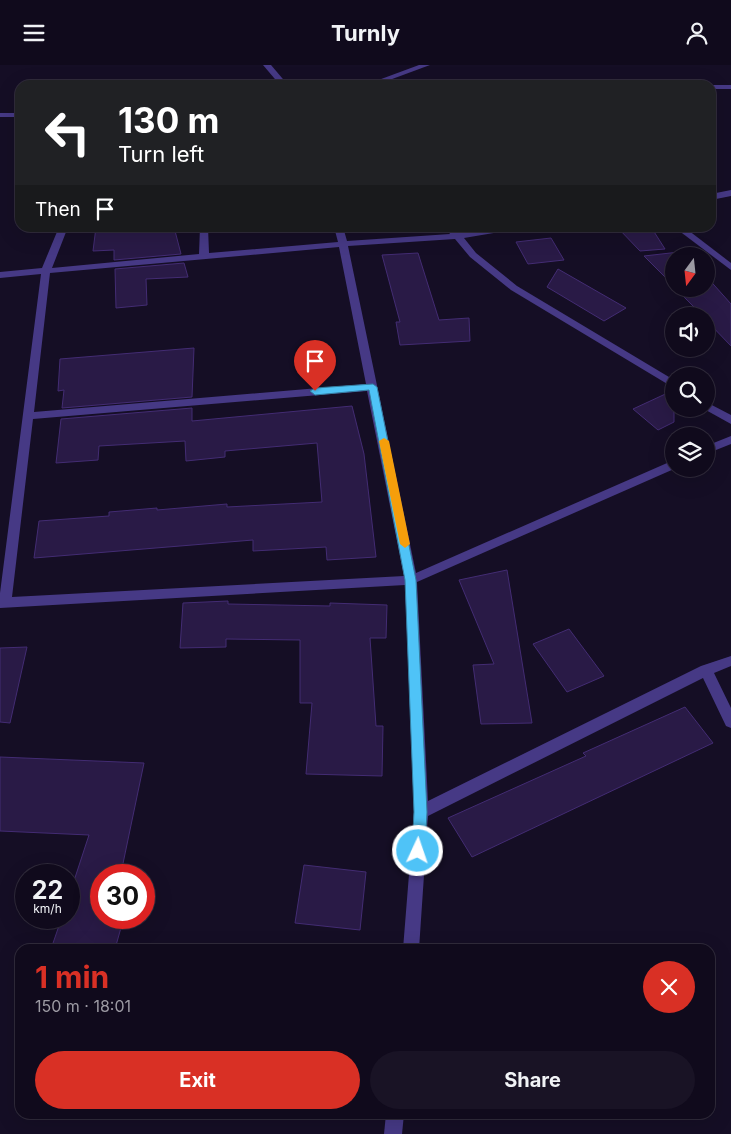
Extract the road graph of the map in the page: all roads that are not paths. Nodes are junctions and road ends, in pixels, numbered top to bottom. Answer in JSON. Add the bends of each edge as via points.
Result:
{"nodes":[{"id":1,"x":267,"y":65,"type":"edge"},
{"id":2,"x":426,"y":65,"type":"edge"},
{"id":3,"x":280,"y":80,"type":"edge"},
{"id":4,"x":383,"y":80,"type":"edge"},
{"id":5,"x":716,"y":87,"type":"edge"},
{"id":6,"x":731,"y":87,"type":"edge"},
{"id":7,"x":0,"y":115,"type":"edge"},
{"id":8,"x":15,"y":115,"type":"edge"},
{"id":9,"x":731,"y":193,"type":"edge"},
{"id":10,"x":716,"y":196,"type":"edge"},
{"id":11,"x":62,"y":232,"type":"edge"},
{"id":12,"x":204,"y":232,"type":"edge"},
{"id":13,"x":339,"y":232,"type":"edge"},
{"id":14,"x":452,"y":232,"type":"edge"},
{"id":15,"x":486,"y":232,"type":"edge"},
{"id":16,"x":685,"y":232,"type":"edge"},
{"id":17,"x":455,"y":236,"type":"junction"},
{"id":18,"x":343,"y":245,"type":"junction"},
{"id":19,"x":204,"y":257,"type":"junction"},
{"id":20,"x":731,"y":267,"type":"edge"},
{"id":21,"x":46,"y":271,"type":"junction"},
{"id":22,"x":0,"y":275,"type":"edge"},
{"id":23,"x":665,"y":380,"type":"edge"},
{"id":24,"x":373,"y":387,"type":"junction"},
{"id":25,"x":715,"y":410,"type":"edge"},
{"id":26,"x":28,"y":416,"type":"junction"},
{"id":27,"x":731,"y":420,"type":"edge"},
{"id":28,"x":731,"y":440,"type":"edge"},
{"id":29,"x":715,"y":446,"type":"edge"},
{"id":30,"x":665,"y":468,"type":"edge"},
{"id":31,"x":411,"y":580,"type":"junction"},
{"id":32,"x":2,"y":603,"type":"edge"},
{"id":33,"x":731,"y":661,"type":"edge"},
{"id":34,"x":706,"y":670,"type":"junction"},
{"id":35,"x":731,"y":722,"type":"edge"},
{"id":36,"x":420,"y":812,"type":"junction"},
{"id":37,"x":411,"y":944,"type":"edge"},
{"id":38,"x":394,"y":1119,"type":"edge"},
{"id":39,"x":393,"y":1134,"type":"edge"}],
"edges":[{"from":1,"to":3,"type":"street"},
{"from":2,"to":4,"type":"street"},
{"from":5,"to":6,"type":"street"},
{"from":7,"to":8,"type":"street"},
{"from":9,"to":10,"type":"street"},
{"from":11,"to":21,"type":"street"},
{"from":12,"to":19,"type":"street"},
{"from":13,"to":18,"type":"street"},
{"from":14,"to":17,"type":"street"},
{"from":15,"to":17,"type":"street"},
{"from":16,"to":20,"type":"street"},
{"from":17,"to":18,"type":"street"},
{"from":17,"to":23,"type":"street","via":[[514,288]]},
{"from":18,"to":19,"type":"street"},
{"from":18,"to":24,"type":"street"},
{"from":19,"to":21,"type":"street"},
{"from":21,"to":22,"type":"street"},
{"from":21,"to":26,"type":"street"},
{"from":24,"to":26,"type":"street"},
{"from":24,"to":31,"type":"street"},
{"from":25,"to":27,"type":"street"},
{"from":26,"to":32,"type":"street"},
{"from":28,"to":29,"type":"street"},
{"from":30,"to":31,"type":"street"},
{"from":31,"to":32,"type":"street"},
{"from":31,"to":36,"type":"street"},
{"from":33,"to":34,"type":"street"},
{"from":34,"to":35,"type":"street"},
{"from":34,"to":36,"type":"street"},
{"from":36,"to":37,"type":"street"},
{"from":38,"to":39,"type":"street"}]}
